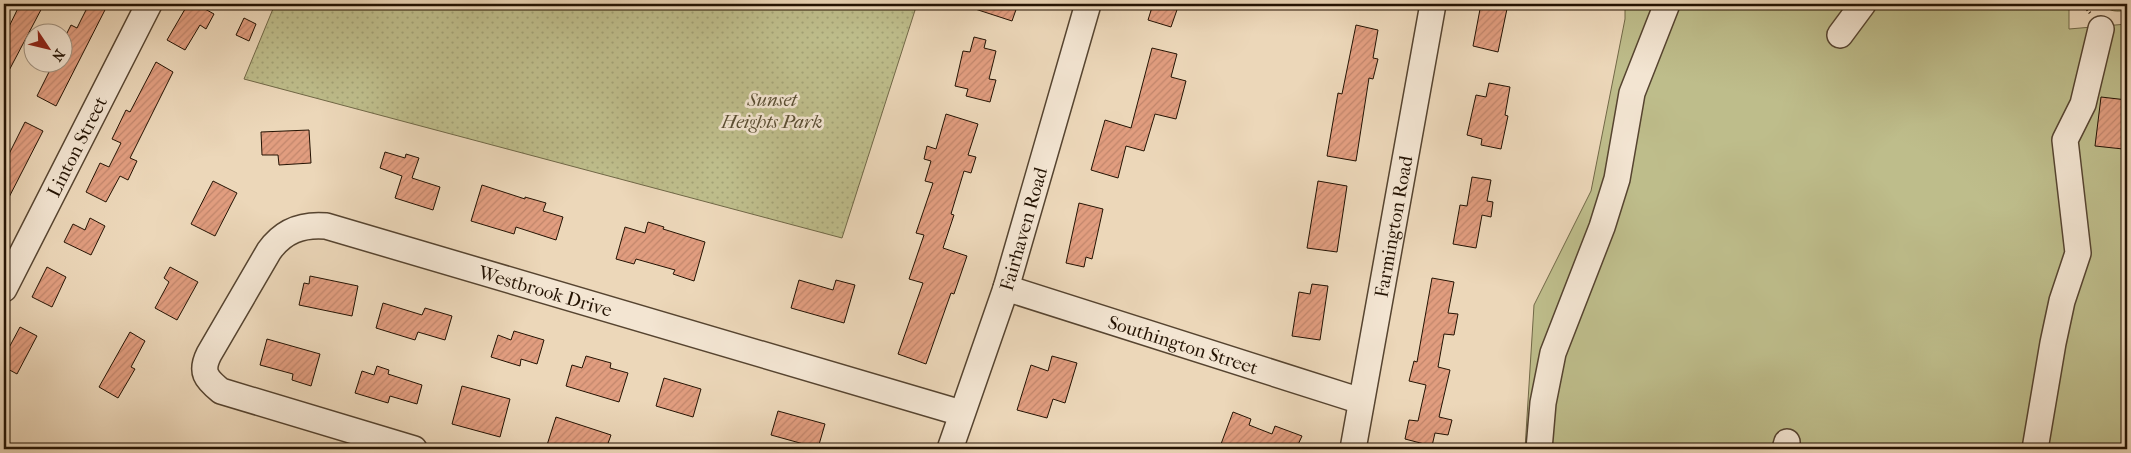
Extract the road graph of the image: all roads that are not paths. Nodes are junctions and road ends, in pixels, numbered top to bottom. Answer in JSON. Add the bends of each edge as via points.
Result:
{"nodes":[{"id":1,"x":148,"y":4,"type":"edge"},
{"id":2,"x":1088,"y":4,"type":"edge"},
{"id":3,"x":1433,"y":4,"type":"edge"},
{"id":4,"x":1667,"y":4,"type":"edge"},
{"id":5,"x":1863,"y":4,"type":"edge"},
{"id":6,"x":2101,"y":29,"type":"dead end"},
{"id":7,"x":1840,"y":35,"type":"dead end"},
{"id":8,"x":1006,"y":288,"type":"junction"},
{"id":9,"x":4,"y":290,"type":"edge"},
{"id":10,"x":1361,"y":401,"type":"junction"},
{"id":11,"x":961,"y":414,"type":"junction"},
{"id":12,"x":414,"y":449,"type":"edge"},
{"id":13,"x":950,"y":449,"type":"edge"},
{"id":14,"x":1352,"y":449,"type":"edge"},
{"id":15,"x":1539,"y":449,"type":"edge"},
{"id":16,"x":2035,"y":449,"type":"edge"}],
"edges":[{"from":1,"to":9,"type":"street","name":"Linton Street"},
{"from":2,"to":8,"type":"street","name":"Fairhaven Road"},
{"from":3,"to":10,"type":"street","name":"Farmington Road"},
{"from":4,"to":15,"type":"street","via":[[1632,93],[1617,179],[1602,226],[1553,353],[1543,403]]},
{"from":5,"to":7,"type":"street"},
{"from":6,"to":16,"type":"street","via":[[2083,104],[2066,140],[2078,253],[2052,343]]},
{"from":8,"to":10,"type":"street","name":"Southington Street"},
{"from":8,"to":11,"type":"street","name":"Fairhaven Road"},
{"from":10,"to":14,"type":"street","name":"Farmington Road"},
{"from":11,"to":12,"type":"street","name":"Westbrook Drive","via":[[336,229],[316,226],[293,230],[275,243],[209,354],[204,373],[210,383],[221,391]]},
{"from":11,"to":13,"type":"street","name":"Fairhaven Road"}]}
